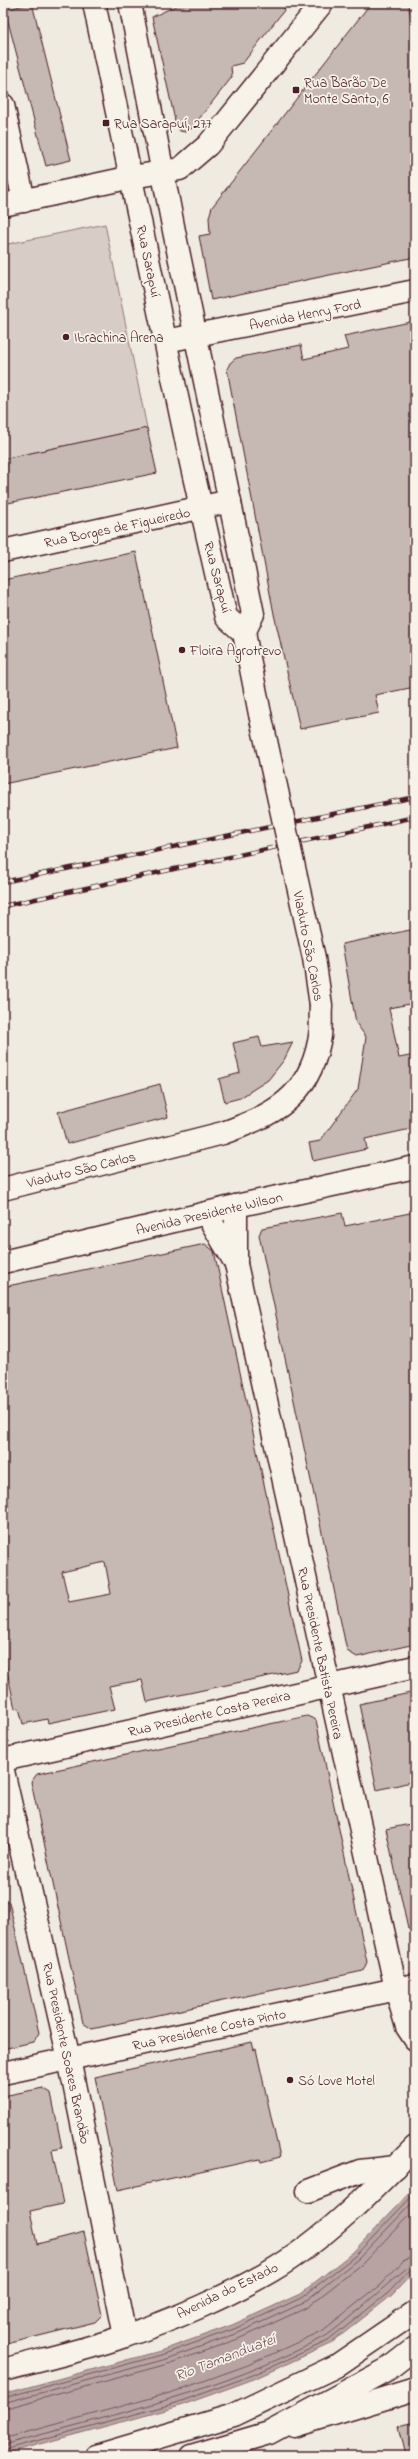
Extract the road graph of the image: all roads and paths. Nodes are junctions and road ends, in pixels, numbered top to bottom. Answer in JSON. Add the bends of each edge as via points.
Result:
{"nodes":[{"id":1,"x":94,"y":3,"type":"edge"},
{"id":2,"x":130,"y":3,"type":"edge"},
{"id":3,"x":322,"y":3,"type":"edge"},
{"id":4,"x":3,"y":105,"type":"edge"},
{"id":5,"x":162,"y":173,"type":"junction"},
{"id":6,"x":132,"y":177,"type":"junction"},
{"id":7,"x":24,"y":201,"type":"junction"},
{"id":8,"x":3,"y":205,"type":"edge"},
{"id":9,"x":415,"y":291,"type":"edge"},
{"id":10,"x":195,"y":336,"type":"junction"},
{"id":11,"x":166,"y":341,"type":"junction"},
{"id":12,"x":230,"y":501,"type":"junction"},
{"id":13,"x":200,"y":508,"type":"junction"},
{"id":14,"x":3,"y":551,"type":"edge"},
{"id":15,"x":244,"y":633,"type":"junction"},
{"id":16,"x":415,"y":1166,"type":"edge"},
{"id":17,"x":3,"y":1189,"type":"edge"},
{"id":18,"x":236,"y":1206,"type":"junction"},
{"id":19,"x":206,"y":1213,"type":"junction"},
{"id":20,"x":3,"y":1262,"type":"edge"},
{"id":21,"x":236,"y":1264,"type":"junction"},
{"id":22,"x":415,"y":1667,"type":"edge"},
{"id":23,"x":329,"y":1686,"type":"junction"},
{"id":24,"x":3,"y":1760,"type":"edge"},
{"id":25,"x":3,"y":1771,"type":"edge"},
{"id":26,"x":405,"y":1987,"type":"edge"},
{"id":27,"x":415,"y":2039,"type":"edge"},
{"id":28,"x":69,"y":2059,"type":"junction"},
{"id":29,"x":3,"y":2073,"type":"edge"},
{"id":30,"x":415,"y":2147,"type":"edge"},
{"id":31,"x":396,"y":2167,"type":"junction"},
{"id":32,"x":308,"y":2191,"type":"dead end"},
{"id":33,"x":415,"y":2312,"type":"edge"},
{"id":34,"x":125,"y":2336,"type":"junction"},
{"id":35,"x":415,"y":2348,"type":"edge"},
{"id":36,"x":3,"y":2370,"type":"edge"},
{"id":37,"x":415,"y":2389,"type":"edge"},
{"id":38,"x":269,"y":2433,"type":"junction"},
{"id":39,"x":96,"y":2456,"type":"edge"},
{"id":40,"x":191,"y":2456,"type":"edge"}],
"edges":[{"from":1,"to":6,"type":"main road","name":"Rua Sarapuí"},
{"from":2,"to":5,"type":"main road","name":"Rua Sarapuí"},
{"from":3,"to":5,"type":"main road","via":[[208,145],[180,170]]},
{"from":4,"to":7,"type":"main road"},
{"from":5,"to":6,"type":"main road"},
{"from":5,"to":10,"type":"main road","name":"Rua Sarapuí"},
{"from":6,"to":7,"type":"main road"},
{"from":6,"to":11,"type":"main road","name":"Rua Sarapuí"},
{"from":7,"to":8,"type":"main road"},
{"from":9,"to":10,"type":"main road","name":"Avenida Henry Ford"},
{"from":10,"to":11,"type":"main road","name":"Avenida Henry Ford"},
{"from":10,"to":12,"type":"main road","name":"Rua Sarapuí"},
{"from":11,"to":13,"type":"main road","name":"Rua Sarapuí"},
{"from":12,"to":13,"type":"main road","name":"Rua Borges de Figueiredo"},
{"from":12,"to":15,"type":"main road","name":"Rua Sarapuí","via":[[252,614]]},
{"from":13,"to":14,"type":"main road","name":"Rua Borges de Figueiredo"},
{"from":13,"to":15,"type":"main road","name":"Rua Sarapuí","via":[[226,617]]},
{"from":15,"to":17,"type":"main road","name":"Viaduto São Carlos","bridge":true,"via":[[314,958],[321,1005],[319,1041],[307,1079],[285,1102],[255,1121],[223,1133]]},
{"from":16,"to":18,"type":"main road","name":"Avenida Presidente Wilson"},
{"from":18,"to":19,"type":"main road","name":"Avenida Presidente Wilson"},
{"from":18,"to":21,"type":"main road","name":"Rua Presidente Batista Pereira"},
{"from":19,"to":20,"type":"main road","name":"Avenida Presidente Wilson"},
{"from":19,"to":21,"type":"main road","name":"Rua Presidente Batista Pereira"},
{"from":21,"to":23,"type":"main road","name":"Rua Presidente Batista Pereira"},
{"from":22,"to":23,"type":"main road","name":"Rua Presidente Costa Pereira"},
{"from":23,"to":24,"type":"main road","name":"Rua Presidente Costa Pereira"},
{"from":23,"to":26,"type":"main road","name":"Rua Presidente Batista Pereira"},
{"from":25,"to":28,"type":"main road","name":"Rua Presidente Soares Brandão"},
{"from":26,"to":27,"type":"main road","name":"Rua Presidente Batista Pereira","via":[[407,2027]]},
{"from":26,"to":28,"type":"main road","name":"Rua Presidente Costa Pinto"},
{"from":28,"to":29,"type":"main road","name":"Rua Presidente Costa Pinto"},
{"from":28,"to":34,"type":"main road","name":"Rua Presidente Soares Brandão"},
{"from":30,"to":31,"type":"main road","name":"Avenida do Estado"},
{"from":31,"to":32,"type":"main road","via":[[360,2171]]},
{"from":31,"to":34,"type":"main road","name":"Avenida do Estado","via":[[311,2242],[271,2271]]},
{"from":33,"to":39,"type":"main road","via":[[336,2366],[234,2415]]},
{"from":34,"to":36,"type":"main road","name":"Avenida do Estado"},
{"from":35,"to":38,"type":"main road","via":[[388,2369]]},
{"from":37,"to":38,"type":"main road"},
{"from":38,"to":40,"type":"main road"}]}
